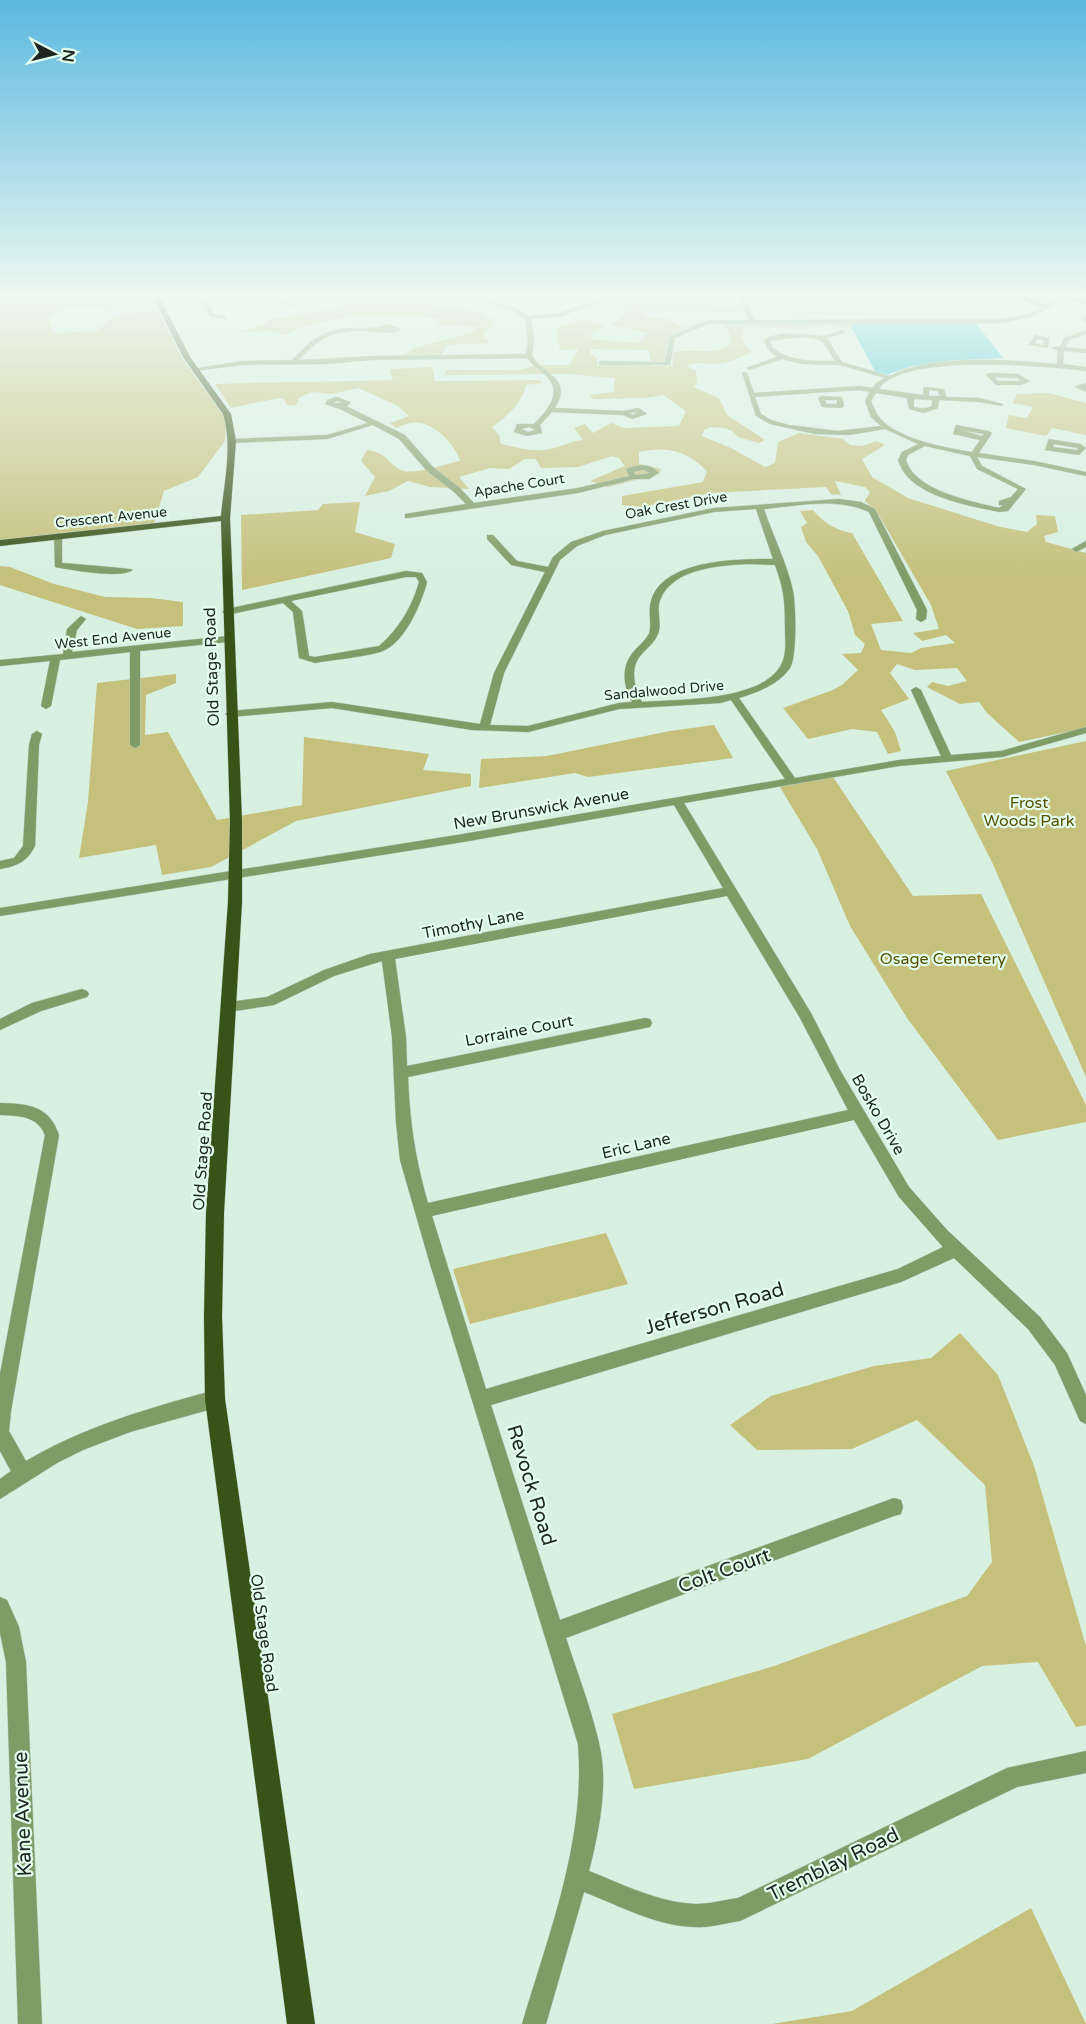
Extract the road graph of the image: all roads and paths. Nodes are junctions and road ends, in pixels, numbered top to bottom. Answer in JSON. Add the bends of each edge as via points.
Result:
{"nodes":[{"id":1,"x":210,"y":390,"type":"edge"},
{"id":2,"x":558,"y":390,"type":"edge"},
{"id":3,"x":750,"y":390,"type":"edge"},
{"id":4,"x":868,"y":390,"type":"edge"},
{"id":5,"x":873,"y":390,"type":"edge"},
{"id":6,"x":875,"y":390,"type":"edge"},
{"id":7,"x":926,"y":390,"type":"edge"},
{"id":8,"x":941,"y":390,"type":"edge"},
{"id":9,"x":751,"y":395,"type":"junction"},
{"id":10,"x":910,"y":397,"type":"junction"},
{"id":11,"x":926,"y":398,"type":"junction"},
{"id":12,"x":935,"y":399,"type":"junction"},
{"id":13,"x":944,"y":400,"type":"junction"},
{"id":14,"x":970,"y":401,"type":"dead end"},
{"id":15,"x":342,"y":406,"type":"dead end"},
{"id":16,"x":551,"y":410,"type":"junction"},
{"id":17,"x":624,"y":413,"type":"dead end"},
{"id":18,"x":374,"y":423,"type":"junction"},
{"id":19,"x":536,"y":426,"type":"dead end"},
{"id":20,"x":886,"y":427,"type":"junction"},
{"id":21,"x":984,"y":439,"type":"dead end"},
{"id":22,"x":232,"y":441,"type":"junction"},
{"id":23,"x":924,"y":444,"type":"junction"},
{"id":24,"x":1048,"y":448,"type":"dead end"},
{"id":25,"x":974,"y":455,"type":"junction"},
{"id":26,"x":1038,"y":464,"type":"junction"},
{"id":27,"x":1086,"y":474,"type":"edge"},
{"id":28,"x":634,"y":477,"type":"dead end"},
{"id":29,"x":472,"y":506,"type":"junction"},
{"id":30,"x":759,"y":506,"type":"junction"},
{"id":31,"x":408,"y":516,"type":"dead end"},
{"id":32,"x":225,"y":518,"type":"junction"},
{"id":33,"x":58,"y":536,"type":"junction"},
{"id":34,"x":490,"y":537,"type":"dead end"},
{"id":35,"x":0,"y":543,"type":"edge"},
{"id":36,"x":1086,"y":544,"type":"edge"},
{"id":37,"x":1076,"y":549,"type":"dead end"},
{"id":38,"x":778,"y":562,"type":"junction"},
{"id":39,"x":129,"y":570,"type":"dead end"},
{"id":40,"x":550,"y":570,"type":"junction"},
{"id":41,"x":285,"y":600,"type":"junction"},
{"id":42,"x":227,"y":612,"type":"junction"},
{"id":43,"x":81,"y":619,"type":"dead end"},
{"id":44,"x":921,"y":619,"type":"dead end"},
{"id":45,"x":228,"y":639,"type":"junction"},
{"id":46,"x":135,"y":649,"type":"junction"},
{"id":47,"x":67,"y":656,"type":"junction"},
{"id":48,"x":55,"y":658,"type":"junction"},
{"id":49,"x":0,"y":663,"type":"edge"},
{"id":50,"x":916,"y":690,"type":"dead end"},
{"id":51,"x":734,"y":697,"type":"junction"},
{"id":52,"x":638,"y":704,"type":"junction"},
{"id":53,"x":46,"y":706,"type":"dead end"},
{"id":54,"x":230,"y":714,"type":"junction"},
{"id":55,"x":484,"y":728,"type":"junction"},
{"id":56,"x":1086,"y":730,"type":"edge"},
{"id":57,"x":37,"y":734,"type":"dead end"},
{"id":58,"x":135,"y":745,"type":"dead end"},
{"id":59,"x":947,"y":759,"type":"junction"},
{"id":60,"x":792,"y":782,"type":"junction"},
{"id":61,"x":677,"y":801,"type":"junction"},
{"id":62,"x":0,"y":865,"type":"edge"},
{"id":63,"x":235,"y":874,"type":"junction"},
{"id":64,"x":730,"y":891,"type":"junction"},
{"id":65,"x":0,"y":912,"type":"edge"},
{"id":66,"x":388,"y":956,"type":"junction"},
{"id":67,"x":82,"y":994,"type":"dead end"},
{"id":68,"x":229,"y":1007,"type":"junction"},
{"id":69,"x":645,"y":1023,"type":"dead end"},
{"id":70,"x":0,"y":1024,"type":"edge"},
{"id":71,"x":400,"y":1072,"type":"junction"},
{"id":72,"x":0,"y":1109,"type":"edge"},
{"id":73,"x":857,"y":1114,"type":"junction"},
{"id":74,"x":422,"y":1211,"type":"junction"},
{"id":75,"x":956,"y":1249,"type":"junction"},
{"id":76,"x":215,"y":1399,"type":"junction"},
{"id":77,"x":481,"y":1399,"type":"junction"},
{"id":78,"x":1086,"y":1415,"type":"edge"},
{"id":79,"x":23,"y":1473,"type":"junction"},
{"id":80,"x":0,"y":1490,"type":"edge"},
{"id":81,"x":894,"y":1507,"type":"dead end"},
{"id":82,"x":0,"y":1607,"type":"edge"},
{"id":83,"x":554,"y":1632,"type":"junction"},
{"id":84,"x":1086,"y":1762,"type":"edge"},
{"id":85,"x":576,"y":1877,"type":"junction"},
{"id":86,"x":30,"y":2024,"type":"edge"},
{"id":87,"x":301,"y":2024,"type":"edge"},
{"id":88,"x":534,"y":2024,"type":"edge"}],
"edges":[{"from":1,"to":22,"type":"main road","name":"Old Stage Road","via":[[227,414]]},
{"from":2,"to":16,"type":"street"},
{"from":3,"to":9,"type":"street"},
{"from":4,"to":9,"type":"street"},
{"from":5,"to":20,"type":"street","via":[[868,397],[870,410]]},
{"from":6,"to":10,"type":"street"},
{"from":7,"to":11,"type":"street"},
{"from":8,"to":13,"type":"street"},
{"from":9,"to":20,"type":"street","via":[[758,416],[775,424],[834,434]]},
{"from":10,"to":11,"type":"street"},
{"from":10,"to":12,"type":"street","via":[[911,408],[922,411],[936,408]]},
{"from":11,"to":12,"type":"street"},
{"from":12,"to":13,"type":"street"},
{"from":13,"to":14,"type":"street"},
{"from":15,"to":18,"type":"street"},
{"from":16,"to":17,"type":"street"},
{"from":16,"to":19,"type":"street"},
{"from":18,"to":22,"type":"street","via":[[327,437]]},
{"from":18,"to":29,"type":"street","via":[[402,437],[430,469]]},
{"from":20,"to":23,"type":"street"},
{"from":21,"to":25,"type":"street"},
{"from":22,"to":32,"type":"main road","name":"Old Stage Road"},
{"from":23,"to":25,"type":"street"},
{"from":23,"to":25,"type":"street","via":[[903,458],[902,466],[908,476],[933,490],[1005,509],[1022,489],[980,469],[972,460]]},
{"from":24,"to":26,"type":"street"},
{"from":25,"to":26,"type":"street"},
{"from":26,"to":27,"type":"street"},
{"from":28,"to":29,"type":"street","name":"Apache Court","via":[[521,501]]},
{"from":29,"to":31,"type":"street","name":"Apache Court"},
{"from":30,"to":38,"type":"street","name":"Sandalwood Drive"},
{"from":30,"to":40,"type":"street","name":"Oak Crest Drive","via":[[714,510],[603,533],[567,548]]},
{"from":30,"to":44,"type":"street","name":"Oak Crest Drive","via":[[839,501],[868,508],[921,610]]},
{"from":32,"to":33,"type":"main road","name":"Crescent Avenue"},
{"from":32,"to":42,"type":"main road","name":"Old Stage Road"},
{"from":33,"to":35,"type":"main road","name":"Crescent Avenue"},
{"from":33,"to":39,"type":"street","via":[[58,565]]},
{"from":34,"to":40,"type":"street","via":[[514,563]]},
{"from":36,"to":37,"type":"street"},
{"from":38,"to":51,"type":"street","name":"Sandalwood Drive","via":[[789,592],[789,661],[771,682]]},
{"from":38,"to":52,"type":"street","via":[[702,567],[666,585],[655,601],[654,635],[630,666],[629,681]]},
{"from":40,"to":55,"type":"street","name":"Oak Crest Drive","via":[[499,673]]},
{"from":41,"to":41,"type":"street","via":[[406,574],[419,575],[423,582],[418,599],[382,648],[315,660],[304,657],[297,611]]},
{"from":41,"to":42,"type":"street"},
{"from":42,"to":45,"type":"main road","name":"Old Stage Road"},
{"from":43,"to":47,"type":"street","via":[[72,629]]},
{"from":45,"to":46,"type":"street","name":"West End Avenue"},
{"from":45,"to":54,"type":"main road","name":"Old Stage Road"},
{"from":46,"to":47,"type":"street","name":"West End Avenue"},
{"from":46,"to":58,"type":"street"},
{"from":47,"to":48,"type":"street","name":"West End Avenue"},
{"from":48,"to":49,"type":"street","name":"West End Avenue"},
{"from":48,"to":53,"type":"street"},
{"from":50,"to":59,"type":"street"},
{"from":51,"to":52,"type":"street","name":"Sandalwood Drive"},
{"from":51,"to":60,"type":"street"},
{"from":52,"to":55,"type":"street","name":"Sandalwood Drive","via":[[602,709],[528,729]]},
{"from":54,"to":55,"type":"street","name":"Sandalwood Drive","via":[[332,705]]},
{"from":54,"to":63,"type":"main road","name":"Old Stage Road"},
{"from":56,"to":59,"type":"street","name":"New Brunswick Avenue","via":[[1002,754]]},
{"from":57,"to":62,"type":"street","via":[[29,846],[24,858]]},
{"from":59,"to":60,"type":"street","name":"New Brunswick Avenue","via":[[899,763]]},
{"from":60,"to":61,"type":"street","name":"New Brunswick Avenue"},
{"from":61,"to":63,"type":"street","name":"New Brunswick Avenue"},
{"from":61,"to":64,"type":"street","name":"Bosko Drive"},
{"from":63,"to":65,"type":"street","name":"New Brunswick Avenue"},
{"from":63,"to":68,"type":"main road","name":"Old Stage Road"},
{"from":64,"to":66,"type":"street","name":"Timothy Lane"},
{"from":64,"to":73,"type":"street","name":"Bosko Drive","via":[[806,1017]]},
{"from":66,"to":68,"type":"street","name":"Timothy Lane","via":[[329,973],[269,1002]]},
{"from":66,"to":71,"type":"street","name":"Revock Road"},
{"from":67,"to":70,"type":"street","via":[[37,1007]]},
{"from":68,"to":76,"type":"main road","name":"Old Stage Road","via":[[215,1213]]},
{"from":69,"to":71,"type":"street","name":"Lorraine Court"},
{"from":71,"to":74,"type":"street","name":"Revock Road","via":[[408,1160]]},
{"from":72,"to":79,"type":"street","via":[[34,1112],[47,1121],[52,1135],[0,1432]]},
{"from":73,"to":74,"type":"street","name":"Eric Lane"},
{"from":73,"to":75,"type":"street","name":"Bosko Drive","via":[[904,1192]]},
{"from":74,"to":77,"type":"street","name":"Revock Road"},
{"from":75,"to":77,"type":"street","name":"Jefferson Road","via":[[901,1275]]},
{"from":75,"to":78,"type":"street","name":"Bosko Drive","via":[[1048,1341],[1071,1379]]},
{"from":76,"to":79,"type":"street","via":[[97,1433]]},
{"from":76,"to":87,"type":"main road","name":"Old Stage Road"},
{"from":77,"to":83,"type":"street","name":"Revock Road"},
{"from":79,"to":80,"type":"street"},
{"from":81,"to":83,"type":"street","name":"Colt Court"},
{"from":82,"to":86,"type":"street","name":"Kane Avenue","via":[[9,1627],[16,1662]]},
{"from":83,"to":85,"type":"street","name":"Revock Road","via":[[592,1764],[589,1829]]},
{"from":84,"to":85,"type":"street","name":"Tremblay Road","via":[[1015,1776],[740,1909],[690,1915],[662,1909]]},
{"from":85,"to":88,"type":"street","name":"Revock Road"}]}
